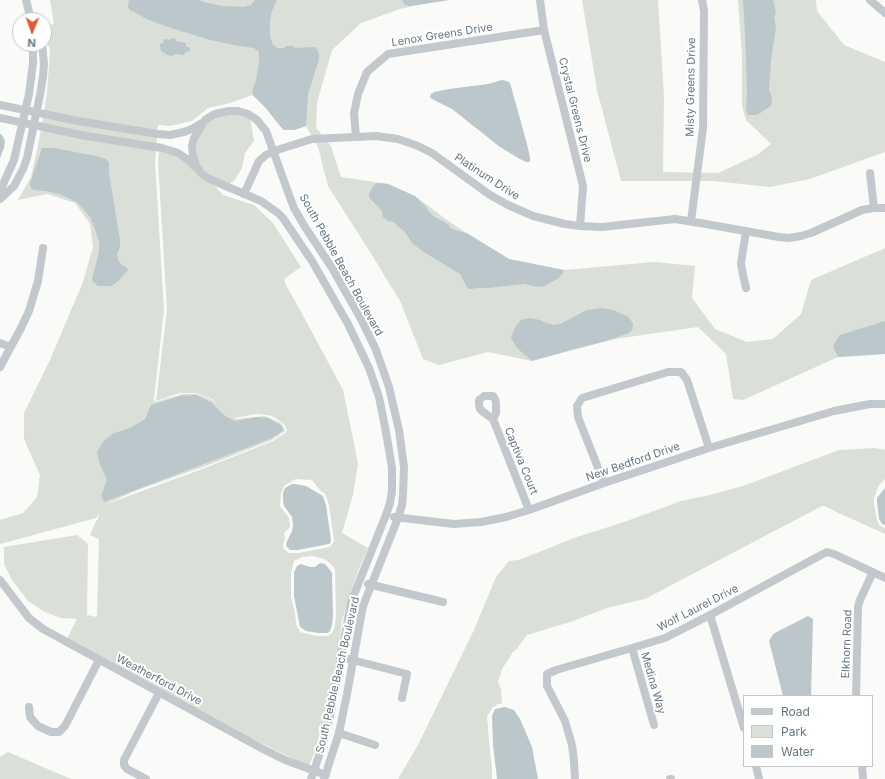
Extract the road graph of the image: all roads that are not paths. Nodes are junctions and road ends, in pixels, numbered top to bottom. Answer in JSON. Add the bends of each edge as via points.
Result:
{"nodes":[{"id":1,"x":26,"y":0,"type":"edge"},
{"id":2,"x":540,"y":0,"type":"edge"},
{"id":3,"x":702,"y":0,"type":"edge"},
{"id":4,"x":870,"y":0,"type":"edge"},
{"id":5,"x":29,"y":12,"type":"edge"},
{"id":6,"x":885,"y":13,"type":"edge"},
{"id":7,"x":544,"y":30,"type":"junction"},
{"id":8,"x":33,"y":52,"type":"edge"},
{"id":9,"x":43,"y":52,"type":"edge"},
{"id":10,"x":0,"y":105,"type":"edge"},
{"id":11,"x":25,"y":111,"type":"junction"},
{"id":12,"x":36,"y":113,"type":"junction"},
{"id":13,"x":0,"y":118,"type":"edge"},
{"id":14,"x":205,"y":120,"type":"junction"},
{"id":15,"x":23,"y":123,"type":"junction"},
{"id":16,"x":34,"y":125,"type":"junction"},
{"id":17,"x":356,"y":137,"type":"junction"},
{"id":18,"x":274,"y":151,"type":"junction"},
{"id":19,"x":12,"y":164,"type":"junction"},
{"id":20,"x":23,"y":169,"type":"junction"},
{"id":21,"x":200,"y":172,"type":"junction"},
{"id":22,"x":870,"y":173,"type":"dead end"},
{"id":23,"x":0,"y":191,"type":"edge"},
{"id":24,"x":244,"y":194,"type":"junction"},
{"id":25,"x":0,"y":199,"type":"edge"},
{"id":26,"x":874,"y":208,"type":"junction"},
{"id":27,"x":885,"y":208,"type":"edge"},
{"id":28,"x":691,"y":221,"type":"junction"},
{"id":29,"x":580,"y":226,"type":"junction"},
{"id":30,"x":746,"y":231,"type":"junction"},
{"id":31,"x":43,"y":248,"type":"dead end"},
{"id":32,"x":323,"y":255,"type":"junction"},
{"id":33,"x":312,"y":261,"type":"junction"},
{"id":34,"x":746,"y":288,"type":"dead end"},
{"id":35,"x":0,"y":343,"type":"edge"},
{"id":36,"x":11,"y":347,"type":"junction"},
{"id":37,"x":0,"y":367,"type":"edge"},
{"id":38,"x":885,"y":404,"type":"edge"},
{"id":39,"x":493,"y":420,"type":"dead end"},
{"id":40,"x":709,"y":448,"type":"junction"},
{"id":41,"x":604,"y":483,"type":"junction"},
{"id":42,"x":529,"y":510,"type":"junction"},
{"id":43,"x":386,"y":515,"type":"junction"},
{"id":44,"x":398,"y":518,"type":"junction"},
{"id":45,"x":873,"y":572,"type":"junction"},
{"id":46,"x":885,"y":578,"type":"edge"},
{"id":47,"x":360,"y":581,"type":"junction"},
{"id":48,"x":2,"y":585,"type":"edge"},
{"id":49,"x":372,"y":585,"type":"junction"},
{"id":50,"x":443,"y":602,"type":"dead end"},
{"id":51,"x":710,"y":615,"type":"junction"},
{"id":52,"x":632,"y":648,"type":"junction"},
{"id":53,"x":341,"y":657,"type":"junction"},
{"id":54,"x":99,"y":660,"type":"junction"},
{"id":55,"x":353,"y":660,"type":"junction"},
{"id":56,"x":159,"y":693,"type":"junction"},
{"id":57,"x":856,"y":695,"type":"edge"},
{"id":58,"x":402,"y":698,"type":"dead end"},
{"id":59,"x":29,"y":707,"type":"dead end"},
{"id":60,"x":654,"y":725,"type":"dead end"},
{"id":61,"x":743,"y":725,"type":"edge"},
{"id":62,"x":339,"y":732,"type":"junction"},
{"id":63,"x":375,"y":745,"type":"dead end"},
{"id":64,"x":756,"y":767,"type":"edge"},
{"id":65,"x":862,"y":767,"type":"edge"},
{"id":66,"x":314,"y":771,"type":"junction"},
{"id":67,"x":325,"y":777,"type":"edge"},
{"id":68,"x":146,"y":779,"type":"edge"},
{"id":69,"x":311,"y":779,"type":"edge"},
{"id":70,"x":575,"y":779,"type":"edge"},
{"id":71,"x":760,"y":779,"type":"edge"},
{"id":72,"x":863,"y":779,"type":"edge"}],
"edges":[{"from":1,"to":5,"type":"street"},
{"from":2,"to":7,"type":"street","name":"Crystal Greens Drive"},
{"from":3,"to":28,"type":"street","name":"Misty Greens Drive","via":[[703,128]]},
{"from":4,"to":6,"type":"street"},
{"from":7,"to":17,"type":"street","name":"Lenox Greens Drive","via":[[388,54],[367,72],[358,94],[354,113]]},
{"from":7,"to":29,"type":"street","name":"Crystal Greens Drive","via":[[583,186]]},
{"from":8,"to":11,"type":"street"},
{"from":9,"to":12,"type":"street","via":[[44,64]]},
{"from":10,"to":11,"type":"street","name":"South Pebble Beach Boulevard"},
{"from":11,"to":12,"type":"street","name":"South Pebble Beach Boulevard"},
{"from":11,"to":15,"type":"street"},
{"from":12,"to":14,"type":"street","name":"South Pebble Beach Boulevard","via":[[164,135],[189,130]]},
{"from":12,"to":16,"type":"street"},
{"from":13,"to":15,"type":"street","name":"South Pebble Beach Boulevard"},
{"from":14,"to":18,"type":"street","name":"South Pebble Beach Boulevard","via":[[223,111],[248,114],[264,127]]},
{"from":14,"to":21,"type":"street","via":[[192,146],[193,157]]},
{"from":15,"to":16,"type":"street","name":"South Pebble Beach Boulevard"},
{"from":15,"to":19,"type":"street"},
{"from":16,"to":20,"type":"street"},
{"from":16,"to":21,"type":"street","name":"South Pebble Beach Boulevard","via":[[173,151]]},
{"from":17,"to":18,"type":"street","name":"Platinum Drive","via":[[312,139]]},
{"from":17,"to":29,"type":"street","name":"Platinum Drive","via":[[389,137],[412,143],[432,153],[514,209],[546,220]]},
{"from":18,"to":24,"type":"street","name":"Platinum Drive","via":[[259,162]]},
{"from":18,"to":32,"type":"street","name":"South Pebble Beach Boulevard","via":[[294,208]]},
{"from":19,"to":20,"type":"street"},
{"from":19,"to":23,"type":"street"},
{"from":20,"to":25,"type":"street","via":[[14,186]]},
{"from":21,"to":24,"type":"street","name":"South Pebble Beach Boulevard","via":[[211,180]]},
{"from":22,"to":26,"type":"street"},
{"from":24,"to":33,"type":"street","name":"South Pebble Beach Boulevard","via":[[266,204],[278,213]]},
{"from":26,"to":27,"type":"street","name":"Platinum Drive"},
{"from":26,"to":30,"type":"street","name":"Platinum Drive","via":[[797,237],[785,238]]},
{"from":28,"to":29,"type":"street","name":"Platinum Drive","via":[[670,219],[608,226]]},
{"from":28,"to":30,"type":"street","name":"Platinum Drive"},
{"from":30,"to":34,"type":"street","via":[[741,263]]},
{"from":31,"to":36,"type":"street","via":[[32,301]]},
{"from":32,"to":33,"type":"street"},
{"from":32,"to":44,"type":"street","name":"South Pebble Beach Boulevard","via":[[361,319],[376,350],[389,387],[404,467],[403,494]]},
{"from":33,"to":43,"type":"street","name":"South Pebble Beach Boulevard","via":[[348,324],[369,368],[379,397],[392,468],[392,490]]},
{"from":35,"to":36,"type":"street"},
{"from":36,"to":37,"type":"street"},
{"from":38,"to":40,"type":"street","name":"New Bedford Drive","via":[[870,404],[834,411]]},
{"from":39,"to":42,"type":"street","name":"Captiva Court"},
{"from":40,"to":41,"type":"street","name":"New Bedford Drive"},
{"from":40,"to":41,"type":"street","via":[[687,380],[681,372],[668,372],[582,398],[577,406],[578,417]]},
{"from":41,"to":42,"type":"street","name":"New Bedford Drive"},
{"from":42,"to":44,"type":"street","name":"New Bedford Drive","via":[[481,522],[454,524]]},
{"from":43,"to":44,"type":"street","name":"New Bedford Drive"},
{"from":43,"to":47,"type":"street","name":"South Pebble Beach Boulevard"},
{"from":44,"to":49,"type":"street","name":"South Pebble Beach Boulevard"},
{"from":45,"to":46,"type":"street","name":"Wolf Laurel Drive"},
{"from":45,"to":51,"type":"street","name":"Wolf Laurel Drive","via":[[827,552]]},
{"from":45,"to":57,"type":"street","name":"Elkhorn Road","via":[[858,608]]},
{"from":47,"to":49,"type":"street"},
{"from":47,"to":53,"type":"street","name":"South Pebble Beach Boulevard","via":[[351,602]]},
{"from":48,"to":54,"type":"street","name":"Weatherford Drive","via":[[29,618],[43,629]]},
{"from":49,"to":50,"type":"street"},
{"from":49,"to":55,"type":"street","name":"South Pebble Beach Boulevard","via":[[363,606]]},
{"from":51,"to":52,"type":"street","name":"Wolf Laurel Drive","via":[[665,638]]},
{"from":51,"to":61,"type":"street"},
{"from":52,"to":60,"type":"street","name":"Medina Way"},
{"from":52,"to":70,"type":"street","name":"Wolf Laurel Drive","via":[[547,674],[547,686],[565,721],[570,739]]},
{"from":53,"to":55,"type":"street"},
{"from":53,"to":66,"type":"street","name":"South Pebble Beach Boulevard","via":[[331,712]]},
{"from":54,"to":56,"type":"street","name":"Weatherford Drive"},
{"from":54,"to":59,"type":"street","via":[[65,726],[59,732],[51,732],[38,726],[30,717]]},
{"from":55,"to":58,"type":"street","via":[[407,674]]},
{"from":55,"to":62,"type":"street","name":"South Pebble Beach Boulevard"},
{"from":56,"to":66,"type":"street","name":"Weatherford Drive","via":[[263,749]]},
{"from":56,"to":68,"type":"street","via":[[124,760],[127,769]]},
{"from":62,"to":63,"type":"street"},
{"from":62,"to":67,"type":"street","name":"South Pebble Beach Boulevard"},
{"from":64,"to":71,"type":"street"},
{"from":65,"to":72,"type":"street"},
{"from":66,"to":67,"type":"street","name":"Weatherford Drive"},
{"from":66,"to":69,"type":"street","name":"South Pebble Beach Boulevard"}]}
